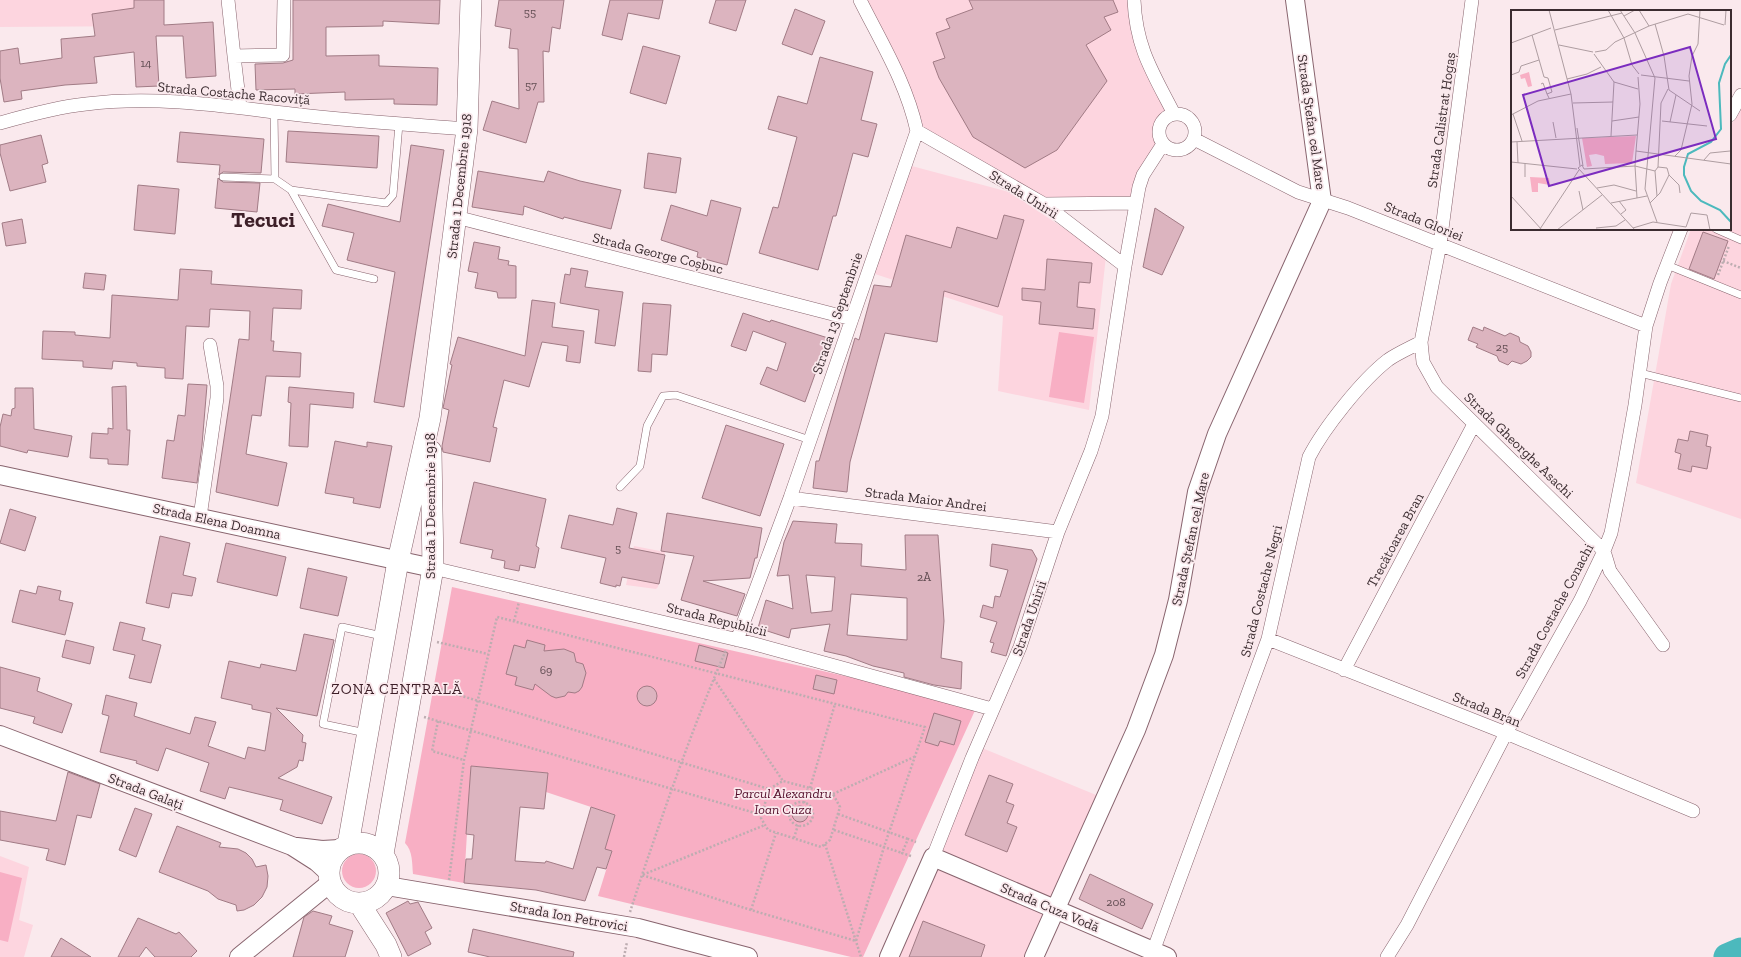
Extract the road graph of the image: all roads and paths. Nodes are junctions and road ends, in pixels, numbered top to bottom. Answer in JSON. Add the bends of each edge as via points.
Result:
{"nodes":[{"id":1,"x":228,"y":0,"type":"edge"},
{"id":2,"x":284,"y":0,"type":"edge"},
{"id":3,"x":471,"y":0,"type":"edge"},
{"id":4,"x":860,"y":0,"type":"edge"},
{"id":5,"x":1134,"y":0,"type":"edge"},
{"id":6,"x":1295,"y":0,"type":"edge"},
{"id":7,"x":1472,"y":0,"type":"edge"},
{"id":8,"x":234,"y":56,"type":"junction"},
{"id":9,"x":1741,"y":95,"type":"edge"},
{"id":10,"x":240,"y":107,"type":"junction"},
{"id":11,"x":274,"y":112,"type":"junction"},
{"id":12,"x":1731,"y":113,"type":"edge"},
{"id":13,"x":1174,"y":114,"type":"junction"},
{"id":14,"x":0,"y":123,"type":"edge"},
{"id":15,"x":399,"y":124,"type":"junction"},
{"id":16,"x":467,"y":129,"type":"junction"},
{"id":17,"x":917,"y":131,"type":"junction"},
{"id":18,"x":1194,"y":139,"type":"junction"},
{"id":19,"x":1163,"y":144,"type":"junction"},
{"id":20,"x":223,"y":177,"type":"dead end"},
{"id":21,"x":275,"y":179,"type":"junction"},
{"id":22,"x":291,"y":190,"type":"junction"},
{"id":23,"x":1322,"y":201,"type":"junction"},
{"id":24,"x":1135,"y":203,"type":"junction"},
{"id":25,"x":1044,"y":204,"type":"junction"},
{"id":26,"x":456,"y":217,"type":"junction"},
{"id":27,"x":1681,"y":230,"type":"edge"},
{"id":28,"x":1718,"y":230,"type":"edge"},
{"id":29,"x":1733,"y":236,"type":"junction"},
{"id":30,"x":1741,"y":240,"type":"edge"},
{"id":31,"x":1440,"y":244,"type":"junction"},
{"id":32,"x":1723,"y":261,"type":"junction"},
{"id":33,"x":1667,"y":265,"type":"junction"},
{"id":34,"x":1125,"y":266,"type":"junction"},
{"id":35,"x":1741,"y":268,"type":"edge"},
{"id":36,"x":374,"y":279,"type":"dead end"},
{"id":37,"x":1714,"y":284,"type":"junction"},
{"id":38,"x":1741,"y":296,"type":"edge"},
{"id":39,"x":852,"y":319,"type":"junction"},
{"id":40,"x":1646,"y":326,"type":"junction"},
{"id":41,"x":1421,"y":342,"type":"junction"},
{"id":42,"x":210,"y":345,"type":"dead end"},
{"id":43,"x":1640,"y":372,"type":"junction"},
{"id":44,"x":1741,"y":398,"type":"edge"},
{"id":45,"x":430,"y":418,"type":"junction"},
{"id":46,"x":1474,"y":424,"type":"junction"},
{"id":47,"x":810,"y":440,"type":"junction"},
{"id":48,"x":0,"y":475,"type":"edge"},
{"id":49,"x":620,"y":487,"type":"dead end"},
{"id":50,"x":790,"y":498,"type":"junction"},
{"id":51,"x":200,"y":517,"type":"junction"},
{"id":52,"x":1058,"y":532,"type":"junction"},
{"id":53,"x":1604,"y":551,"type":"junction"},
{"id":54,"x":398,"y":561,"type":"junction"},
{"id":55,"x":433,"y":568,"type":"junction"},
{"id":56,"x":523,"y":590,"type":"junction"},
{"id":57,"x":514,"y":621,"type":"junction"},
{"id":58,"x":384,"y":637,"type":"junction"},
{"id":59,"x":421,"y":638,"type":"junction"},
{"id":60,"x":1268,"y":639,"type":"junction"},
{"id":61,"x":737,"y":640,"type":"junction"},
{"id":62,"x":1663,"y":645,"type":"dead end"},
{"id":63,"x":488,"y":654,"type":"junction"},
{"id":64,"x":1344,"y":670,"type":"junction"},
{"id":65,"x":717,"y":672,"type":"junction"},
{"id":66,"x":714,"y":679,"type":"junction"},
{"id":67,"x":413,"y":682,"type":"junction"},
{"id":68,"x":477,"y":701,"type":"junction"},
{"id":69,"x":835,"y":704,"type":"junction"},
{"id":70,"x":992,"y":709,"type":"junction"},
{"id":71,"x":408,"y":712,"type":"junction"},
{"id":72,"x":438,"y":721,"type":"junction"},
{"id":73,"x":470,"y":730,"type":"junction"},
{"id":74,"x":367,"y":733,"type":"junction"},
{"id":75,"x":1506,"y":733,"type":"junction"},
{"id":76,"x":0,"y":735,"type":"edge"},
{"id":77,"x":914,"y":757,"type":"junction"},
{"id":78,"x":464,"y":760,"type":"junction"},
{"id":79,"x":681,"y":762,"type":"junction"},
{"id":80,"x":784,"y":780,"type":"junction"},
{"id":81,"x":809,"y":788,"type":"junction"},
{"id":82,"x":672,"y":789,"type":"junction"},
{"id":83,"x":769,"y":789,"type":"junction"},
{"id":84,"x":833,"y":794,"type":"junction"},
{"id":85,"x":804,"y":803,"type":"junction"},
{"id":86,"x":1692,"y":811,"type":"dead end"},
{"id":87,"x":838,"y":814,"type":"junction"},
{"id":88,"x":762,"y":815,"type":"junction"},
{"id":89,"x":765,"y":825,"type":"junction"},
{"id":90,"x":798,"y":825,"type":"junction"},
{"id":91,"x":834,"y":830,"type":"junction"},
{"id":92,"x":889,"y":831,"type":"junction"},
{"id":93,"x":776,"y":833,"type":"junction"},
{"id":94,"x":794,"y":838,"type":"junction"},
{"id":95,"x":908,"y":838,"type":"junction"},
{"id":96,"x":916,"y":842,"type":"dead end"},
{"id":97,"x":825,"y":844,"type":"junction"},
{"id":98,"x":292,"y":846,"type":"junction"},
{"id":99,"x":344,"y":847,"type":"junction"},
{"id":100,"x":884,"y":847,"type":"junction"},
{"id":101,"x":902,"y":852,"type":"junction"},
{"id":102,"x":383,"y":854,"type":"junction"},
{"id":103,"x":911,"y":856,"type":"dead end"},
{"id":104,"x":933,"y":857,"type":"junction"},
{"id":105,"x":642,"y":875,"type":"junction"},
{"id":106,"x":330,"y":878,"type":"junction"},
{"id":107,"x":449,"y":881,"type":"dead end"},
{"id":108,"x":383,"y":891,"type":"junction"},
{"id":109,"x":359,"y":903,"type":"junction"},
{"id":110,"x":751,"y":910,"type":"junction"},
{"id":111,"x":1057,"y":910,"type":"junction"},
{"id":112,"x":626,"y":926,"type":"junction"},
{"id":113,"x":856,"y":941,"type":"junction"},
{"id":114,"x":389,"y":951,"type":"edge"},
{"id":115,"x":1157,"y":955,"type":"edge"},
{"id":116,"x":239,"y":957,"type":"edge"},
{"id":117,"x":748,"y":957,"type":"edge"},
{"id":118,"x":861,"y":957,"type":"edge"},
{"id":119,"x":889,"y":957,"type":"edge"},
{"id":120,"x":1034,"y":957,"type":"edge"},
{"id":121,"x":1387,"y":957,"type":"edge"}],
"edges":[{"from":1,"to":8,"type":"street"},
{"from":2,"to":8,"type":"street","via":[[283,55]]},
{"from":3,"to":16,"type":"main road","name":"Strada 1 Decembrie 1918"},
{"from":4,"to":17,"type":"street","via":[[903,83]]},
{"from":5,"to":13,"type":"street","via":[[1142,51]]},
{"from":6,"to":23,"type":"street","name":"Strada Ștefan cel Mare"},
{"from":7,"to":31,"type":"street","name":"Strada Calistrat Hogaș"},
{"from":8,"to":10,"type":"street"},
{"from":9,"to":12,"type":"street"},
{"from":10,"to":11,"type":"street","name":"Strada Costache Racoviță"},
{"from":10,"to":14,"type":"street","name":"Strada Costache Racoviță","via":[[126,102],[87,104],[52,109]]},
{"from":11,"to":15,"type":"street","name":"Strada Costache Racoviță"},
{"from":11,"to":21,"type":"lane"},
{"from":13,"to":18,"type":"street","via":[[1181,114],[1191,121]]},
{"from":13,"to":19,"type":"street","via":[[1165,119],[1159,128]]},
{"from":15,"to":16,"type":"street","name":"Strada Costache Racoviță"},
{"from":15,"to":22,"type":"lane","via":[[392,195],[386,204]]},
{"from":16,"to":26,"type":"main road","name":"Strada 1 Decembrie 1918"},
{"from":17,"to":25,"type":"street","name":"Strada Unirii"},
{"from":17,"to":39,"type":"street","name":"Strada 13 Septembrie"},
{"from":18,"to":19,"type":"street","via":[[1186,148],[1180,150],[1168,148]]},
{"from":18,"to":23,"type":"street","name":"Strada Gloriei","via":[[1278,183]]},
{"from":19,"to":24,"type":"street","name":"Strada Unirii","via":[[1143,175]]},
{"from":20,"to":21,"type":"lane"},
{"from":21,"to":22,"type":"lane"},
{"from":22,"to":36,"type":"lane","via":[[336,270]]},
{"from":23,"to":31,"type":"street","name":"Strada Gloriei","via":[[1348,208]]},
{"from":23,"to":111,"type":"street","name":"Strada Ștefan cel Mare","via":[[1217,434],[1198,492],[1178,600],[1164,655],[1136,730]]},
{"from":24,"to":25,"type":"street"},
{"from":24,"to":34,"type":"street","name":"Strada Unirii"},
{"from":25,"to":34,"type":"street","name":"Strada Unirii"},
{"from":26,"to":39,"type":"street","name":"Strada George Coșbuc"},
{"from":26,"to":45,"type":"main road","name":"Strada 1 Decembrie 1918"},
{"from":27,"to":33,"type":"street","name":"Strada Costache Conachi"},
{"from":28,"to":29,"type":"lane"},
{"from":29,"to":30,"type":"lane"},
{"from":29,"to":32,"type":"path"},
{"from":31,"to":40,"type":"street","name":"Strada Gloriei"},
{"from":31,"to":41,"type":"street","name":"Strada Gheorghe Asachi"},
{"from":32,"to":35,"type":"path"},
{"from":32,"to":37,"type":"path"},
{"from":33,"to":37,"type":"lane"},
{"from":33,"to":40,"type":"street","name":"Strada Costache Conachi"},
{"from":34,"to":52,"type":"street","name":"Strada Unirii","via":[[1102,416],[1091,451]]},
{"from":37,"to":38,"type":"lane"},
{"from":39,"to":47,"type":"street","name":"Strada 13 Septembrie"},
{"from":40,"to":43,"type":"street","name":"Strada Costache Conachi"},
{"from":41,"to":46,"type":"street","name":"Strada Gheorghe Asachi","via":[[1423,362],[1437,387]]},
{"from":41,"to":60,"type":"street","name":"Strada Costache Negri","via":[[1388,360],[1368,379],[1314,448],[1305,471]]},
{"from":42,"to":51,"type":"street","via":[[217,398]]},
{"from":43,"to":44,"type":"lane"},
{"from":43,"to":53,"type":"street","name":"Strada Costache Conachi","via":[[1611,533]]},
{"from":45,"to":54,"type":"main road","name":"Strada 1 Decembrie 1918"},
{"from":45,"to":55,"type":"main road","name":"Strada 1 Decembrie 1918"},
{"from":46,"to":53,"type":"street","name":"Strada Gheorghe Asachi"},
{"from":46,"to":64,"type":"street","name":"Trecătoarea Bran"},
{"from":47,"to":49,"type":"lane","via":[[676,395],[663,396],[647,426],[640,466]]},
{"from":47,"to":50,"type":"street","name":"Strada 13 Septembrie"},
{"from":48,"to":51,"type":"street","name":"Strada Elena Doamna"},
{"from":50,"to":52,"type":"street","name":"Strada Maior Andrei"},
{"from":50,"to":61,"type":"street","name":"Strada 13 Septembrie"},
{"from":51,"to":54,"type":"street","name":"Strada Elena Doamna"},
{"from":52,"to":70,"type":"street","name":"Strada Unirii","via":[[1020,647]]},
{"from":53,"to":62,"type":"street","name":"Strada Gheorghe Asachi","via":[[1610,571]]},
{"from":53,"to":75,"type":"street","name":"Strada Costache Conachi","via":[[1580,601]]},
{"from":54,"to":55,"type":"street","name":"Strada Elena Doamna"},
{"from":54,"to":58,"type":"main road","name":"Strada 1 Decembrie 1918"},
{"from":55,"to":56,"type":"street","name":"Strada Republicii"},
{"from":55,"to":59,"type":"main road","name":"Strada 1 Decembrie 1918"},
{"from":56,"to":57,"type":"path"},
{"from":56,"to":61,"type":"street","name":"Strada Republicii"},
{"from":57,"to":63,"type":"path","via":[[497,616]]},
{"from":57,"to":65,"type":"path"},
{"from":58,"to":74,"type":"main road","name":"Strada 1 Decembrie 1918"},
{"from":58,"to":74,"type":"lane","via":[[342,627],[323,724]]},
{"from":59,"to":63,"type":"path"},
{"from":59,"to":67,"type":"main road","name":"Strada 1 Decembrie 1918"},
{"from":60,"to":64,"type":"street","name":"Strada Bran"},
{"from":60,"to":115,"type":"street","name":"Strada Costache Negri"},
{"from":61,"to":65,"type":"path","via":[[727,649]]},
{"from":61,"to":70,"type":"street","name":"Strada Republicii"},
{"from":63,"to":68,"type":"path"},
{"from":64,"to":75,"type":"street","name":"Strada Bran"},
{"from":65,"to":66,"type":"path"},
{"from":65,"to":69,"type":"path"},
{"from":66,"to":79,"type":"path"},
{"from":66,"to":80,"type":"path"},
{"from":67,"to":68,"type":"path"},
{"from":67,"to":71,"type":"main road","name":"Strada 1 Decembrie 1918"},
{"from":68,"to":73,"type":"path"},
{"from":68,"to":79,"type":"path"},
{"from":69,"to":77,"type":"path","via":[[925,727]]},
{"from":69,"to":81,"type":"path"},
{"from":70,"to":104,"type":"street","name":"Strada Unirii"},
{"from":71,"to":72,"type":"path"},
{"from":71,"to":102,"type":"main road","name":"Strada 1 Decembrie 1918"},
{"from":72,"to":73,"type":"path"},
{"from":72,"to":78,"type":"path","via":[[432,751]]},
{"from":73,"to":78,"type":"path"},
{"from":73,"to":82,"type":"path"},
{"from":74,"to":99,"type":"main road","name":"Strada 1 Decembrie 1918"},
{"from":75,"to":86,"type":"street","name":"Strada Bran"},
{"from":75,"to":121,"type":"street","name":"Strada Costache Conachi"},
{"from":76,"to":98,"type":"street","name":"Strada Galați"},
{"from":77,"to":84,"type":"path"},
{"from":77,"to":92,"type":"path"},
{"from":78,"to":107,"type":"path"},
{"from":79,"to":82,"type":"path"},
{"from":79,"to":83,"type":"path"},
{"from":80,"to":81,"type":"path"},
{"from":80,"to":83,"type":"path"},
{"from":81,"to":84,"type":"path"},
{"from":81,"to":85,"type":"path"},
{"from":82,"to":88,"type":"path"},
{"from":82,"to":105,"type":"path"},
{"from":83,"to":88,"type":"path"},
{"from":84,"to":87,"type":"path","via":[[840,807]]},
{"from":85,"to":90,"type":"path","via":[[811,809],[812,816],[806,825]]},
{"from":85,"to":90,"type":"path","via":[[794,804],[789,811],[792,822]]},
{"from":87,"to":91,"type":"path"},
{"from":87,"to":92,"type":"path"},
{"from":88,"to":89,"type":"path"},
{"from":89,"to":93,"type":"path","via":[[768,830]]},
{"from":89,"to":105,"type":"path"},
{"from":90,"to":94,"type":"path"},
{"from":91,"to":97,"type":"path","via":[[830,840]]},
{"from":91,"to":100,"type":"path"},
{"from":92,"to":95,"type":"path"},
{"from":92,"to":100,"type":"path"},
{"from":93,"to":94,"type":"path"},
{"from":93,"to":110,"type":"path"},
{"from":94,"to":97,"type":"path","via":[[821,846]]},
{"from":95,"to":96,"type":"path"},
{"from":95,"to":101,"type":"path"},
{"from":97,"to":113,"type":"path"},
{"from":98,"to":99,"type":"street","name":"Strada Galați","via":[[322,850]]},
{"from":98,"to":106,"type":"street","name":"Strada Galați","via":[[317,862]]},
{"from":99,"to":102,"type":"main road","via":[[363,843]]},
{"from":99,"to":106,"type":"main road","via":[[331,862]]},
{"from":100,"to":101,"type":"path"},
{"from":100,"to":113,"type":"path"},
{"from":101,"to":103,"type":"path"},
{"from":102,"to":108,"type":"main road","via":[[389,870]]},
{"from":104,"to":111,"type":"street","name":"Strada Cuza Vodă"},
{"from":104,"to":119,"type":"street","name":"Strada Unirii"},
{"from":105,"to":110,"type":"path"},
{"from":105,"to":112,"type":"path"},
{"from":106,"to":109,"type":"main road","via":[[341,898]]},
{"from":106,"to":116,"type":"street"},
{"from":108,"to":109,"type":"main road","via":[[368,902]]},
{"from":108,"to":112,"type":"street","name":"Strada Ion Petrovici"},
{"from":108,"to":114,"type":"main road"},
{"from":109,"to":114,"type":"main road"},
{"from":110,"to":113,"type":"path"},
{"from":111,"to":115,"type":"street","name":"Strada Cuza Vodă"},
{"from":111,"to":120,"type":"street","name":"Strada Ștefan cel Mare"},
{"from":112,"to":117,"type":"street","name":"Strada Ion Petrovici"},
{"from":113,"to":118,"type":"path"}]}
